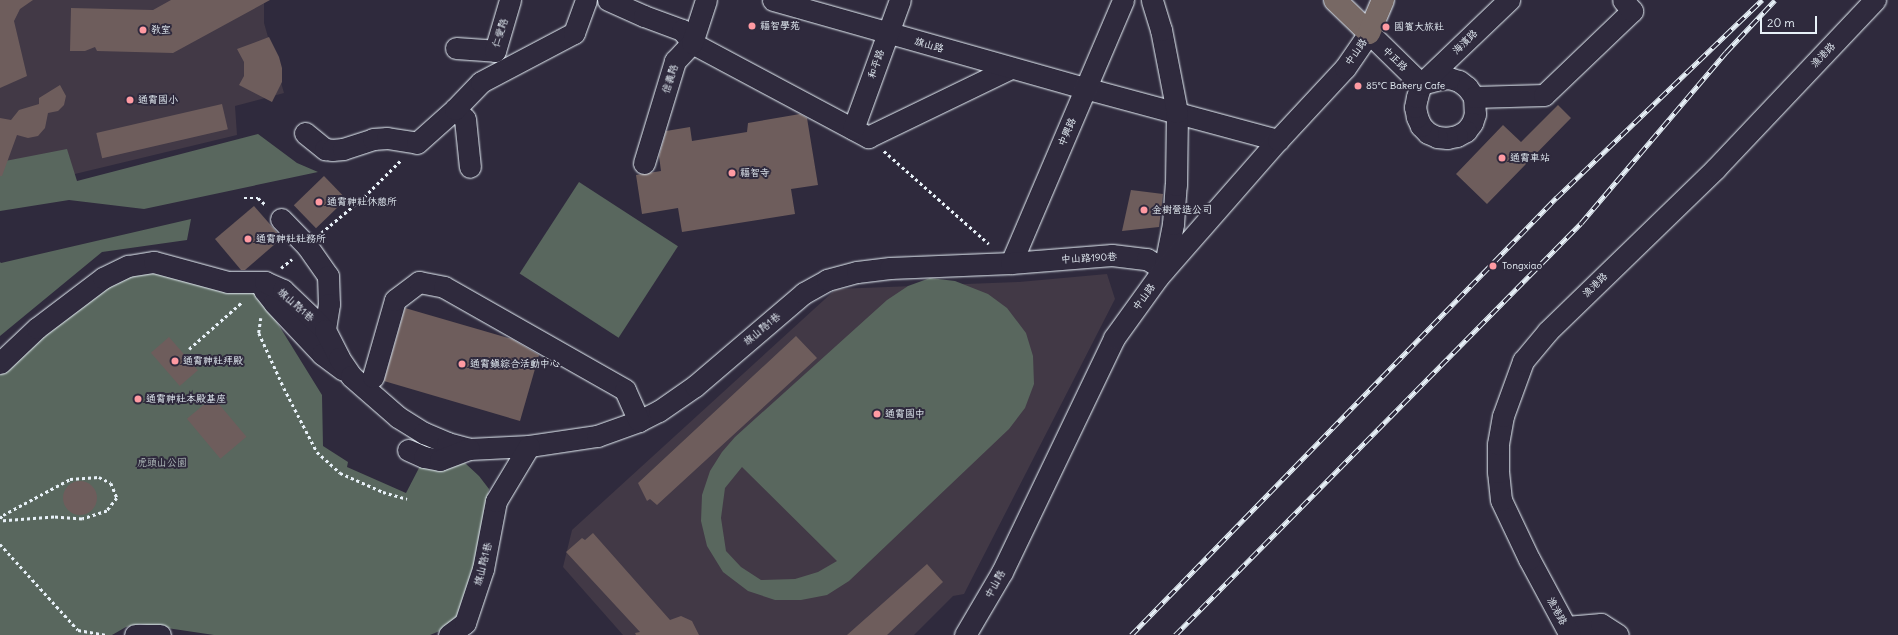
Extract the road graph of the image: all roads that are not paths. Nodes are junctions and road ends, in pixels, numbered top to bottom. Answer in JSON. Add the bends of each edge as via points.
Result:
{"nodes":[{"id":1,"x":510,"y":0,"type":"edge"},
{"id":2,"x":586,"y":0,"type":"edge"},
{"id":3,"x":608,"y":0,"type":"edge"},
{"id":4,"x":706,"y":0,"type":"edge"},
{"id":5,"x":773,"y":0,"type":"edge"},
{"id":6,"x":900,"y":0,"type":"edge"},
{"id":7,"x":1123,"y":0,"type":"edge"},
{"id":8,"x":1152,"y":0,"type":"edge"},
{"id":9,"x":1335,"y":0,"type":"edge"},
{"id":10,"x":1383,"y":0,"type":"edge"},
{"id":11,"x":1509,"y":0,"type":"edge"},
{"id":12,"x":1623,"y":0,"type":"edge"},
{"id":13,"x":1875,"y":0,"type":"edge"},
{"id":14,"x":887,"y":33,"type":"junction"},
{"id":15,"x":1369,"y":33,"type":"junction"},
{"id":16,"x":692,"y":43,"type":"junction"},
{"id":17,"x":456,"y":48,"type":"dead end"},
{"id":18,"x":1011,"y":68,"type":"junction"},
{"id":19,"x":1421,"y":84,"type":"junction"},
{"id":20,"x":1085,"y":88,"type":"junction"},
{"id":21,"x":1474,"y":98,"type":"junction"},
{"id":22,"x":455,"y":109,"type":"junction"},
{"id":23,"x":1177,"y":112,"type":"junction"},
{"id":24,"x":305,"y":133,"type":"dead end"},
{"id":25,"x":861,"y":133,"type":"junction"},
{"id":26,"x":1278,"y":140,"type":"junction"},
{"id":27,"x":644,"y":163,"type":"dead end"},
{"id":28,"x":470,"y":167,"type":"dead end"},
{"id":29,"x":281,"y":219,"type":"road end"},
{"id":30,"x":1011,"y":263,"type":"junction"},
{"id":31,"x":1164,"y":270,"type":"junction"},
{"id":32,"x":265,"y":286,"type":"junction"},
{"id":33,"x":325,"y":330,"type":"junction"},
{"id":34,"x":0,"y":363,"type":"edge"},
{"id":35,"x":351,"y":376,"type":"junction"},
{"id":36,"x":373,"y":377,"type":"dead end"},
{"id":37,"x":639,"y":421,"type":"junction"},
{"id":38,"x":529,"y":446,"type":"junction"},
{"id":39,"x":469,"y":449,"type":"junction"},
{"id":40,"x":408,"y":450,"type":"dead end"},
{"id":41,"x":1568,"y":631,"type":"edge"},
{"id":42,"x":135,"y":635,"type":"edge"},
{"id":43,"x":160,"y":635,"type":"edge"},
{"id":44,"x":449,"y":635,"type":"edge"},
{"id":45,"x":965,"y":635,"type":"edge"},
{"id":46,"x":1618,"y":635,"type":"edge"}],
"edges":[{"from":1,"to":17,"type":"street","name":"仁愛路","via":[[495,51]]},
{"from":2,"to":22,"type":"street","via":[[574,33],[481,82]]},
{"from":3,"to":16,"type":"street","via":[[682,30]]},
{"from":4,"to":16,"type":"street","name":"信義路"},
{"from":5,"to":14,"type":"street","name":"旗山路"},
{"from":6,"to":14,"type":"street","name":"和平路"},
{"from":7,"to":20,"type":"street","name":"中興路"},
{"from":8,"to":23,"type":"street","via":[[1162,30]]},
{"from":9,"to":15,"type":"main road","name":"中正路"},
{"from":10,"to":15,"type":"main road","name":"中山路"},
{"from":11,"to":19,"type":"street","name":"海濱路"},
{"from":12,"to":21,"type":"street","via":[[1632,11],[1544,94]]},
{"from":13,"to":41,"type":"street","name":"漁港路","via":[[1715,169],[1548,331],[1523,361],[1503,416],[1498,451],[1501,500]]},
{"from":14,"to":18,"type":"street","name":"旗山路"},
{"from":14,"to":25,"type":"street","name":"和平路"},
{"from":15,"to":19,"type":"street","name":"中正路"},
{"from":15,"to":26,"type":"street","name":"中山路","via":[[1345,68]]},
{"from":16,"to":25,"type":"street"},
{"from":16,"to":27,"type":"street","name":"信義路","via":[[676,61]]},
{"from":18,"to":20,"type":"street","name":"旗山路"},
{"from":18,"to":25,"type":"street"},
{"from":19,"to":21,"type":"street","via":[[1449,78],[1467,87]]},
{"from":19,"to":21,"type":"street","via":[[1415,107],[1417,117],[1421,126],[1437,137],[1457,136],[1466,131],[1475,114]]},
{"from":20,"to":23,"type":"street","name":"旗山路"},
{"from":20,"to":30,"type":"street","name":"中興路"},
{"from":22,"to":24,"type":"street","via":[[417,143],[387,138],[373,139],[332,150],[325,149]]},
{"from":22,"to":28,"type":"street","via":[[465,119]]},
{"from":23,"to":26,"type":"street","name":"旗山路"},
{"from":23,"to":31,"type":"street","via":[[1173,224]]},
{"from":26,"to":31,"type":"street","name":"中山路"},
{"from":29,"to":33,"type":"street","via":[[306,246],[328,276],[329,304]]},
{"from":30,"to":31,"type":"street","name":"中山路190巷","via":[[1112,255],[1147,260]]},
{"from":30,"to":37,"type":"street","name":"旗山路1巷","via":[[890,268],[857,272],[827,280],[804,293],[676,401]]},
{"from":31,"to":45,"type":"street","name":"中山路","via":[[1114,338],[1002,572]]},
{"from":32,"to":33,"type":"street","name":"旗山路1巷","via":[[283,290]]},
{"from":32,"to":34,"type":"street","name":"旗山路1巷","via":[[228,282],[154,262],[128,266],[102,278],[37,328]]},
{"from":32,"to":35,"type":"street","via":[[274,303],[322,354]]},
{"from":33,"to":35,"type":"street","name":"旗山路1巷"},
{"from":35,"to":39,"type":"street","name":"旗山路1巷","via":[[398,417],[448,443]]},
{"from":36,"to":37,"type":"street","via":[[395,300],[419,282],[444,287],[625,390]]},
{"from":37,"to":38,"type":"street","name":"旗山路1巷","via":[[597,436]]},
{"from":38,"to":39,"type":"street","name":"旗山路1巷"},
{"from":38,"to":44,"type":"street","name":"旗山路1巷","via":[[496,501],[483,569],[465,623]]},
{"from":39,"to":40,"type":"street","via":[[440,460]]},
{"from":41,"to":46,"type":"street","via":[[1601,624]]},
{"from":42,"to":43,"type":"street"}]}
